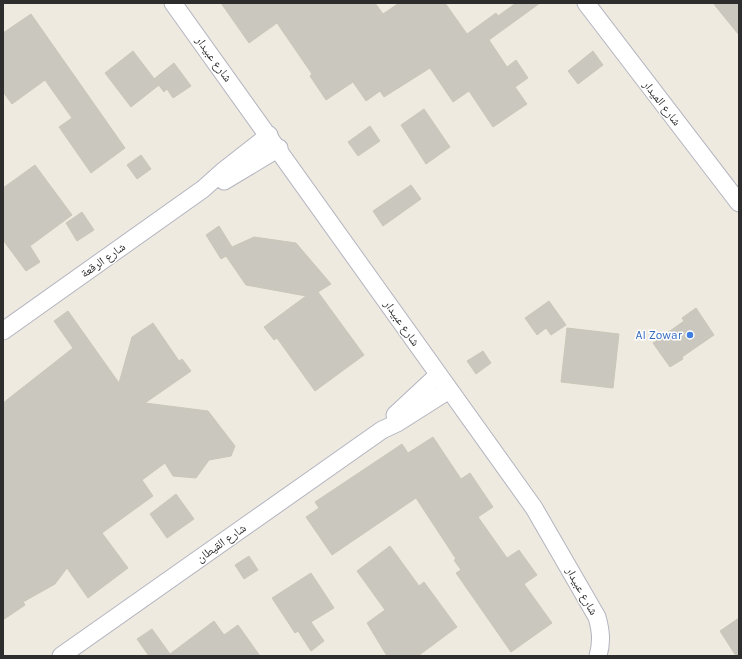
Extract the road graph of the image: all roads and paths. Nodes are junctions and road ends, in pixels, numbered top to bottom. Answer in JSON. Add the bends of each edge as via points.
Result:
{"nodes":[{"id":1,"x":173,"y":3,"type":"edge"},
{"id":2,"x":586,"y":3,"type":"edge"},
{"id":3,"x":269,"y":134,"type":"junction"},
{"id":4,"x":278,"y":148,"type":"junction"},
{"id":5,"x":203,"y":189,"type":"junction"},
{"id":6,"x":739,"y":203,"type":"edge"},
{"id":7,"x":3,"y":331,"type":"edge"},
{"id":8,"x":438,"y":375,"type":"junction"},
{"id":9,"x":449,"y":390,"type":"junction"},
{"id":10,"x":382,"y":430,"type":"junction"},
{"id":11,"x":61,"y":656,"type":"edge"},
{"id":12,"x":598,"y":656,"type":"edge"}],
"edges":[{"from":1,"to":3,"type":"street","name":"شارع عبيدار"},
{"from":2,"to":6,"type":"street","name":"شارع الميدار"},
{"from":3,"to":4,"type":"street","name":"شارع عبيدار"},
{"from":3,"to":5,"type":"street","name":"شارع الرقعة"},
{"from":4,"to":5,"type":"street","name":"شارع الرقعة","via":[[235,175]]},
{"from":4,"to":8,"type":"street","name":"شارع عبيدار"},
{"from":5,"to":7,"type":"street","name":"شارع الرقعة"},
{"from":8,"to":9,"type":"street","name":"شارع عبيدار"},
{"from":8,"to":10,"type":"street","name":"شارع القيطان"},
{"from":9,"to":10,"type":"street","name":"شارع القيطان","via":[[401,421]]},
{"from":9,"to":12,"type":"street","name":"شارع عبيدار","via":[[534,508],[590,603],[601,632]]},
{"from":10,"to":11,"type":"street","name":"شارع القيطان"}]}
